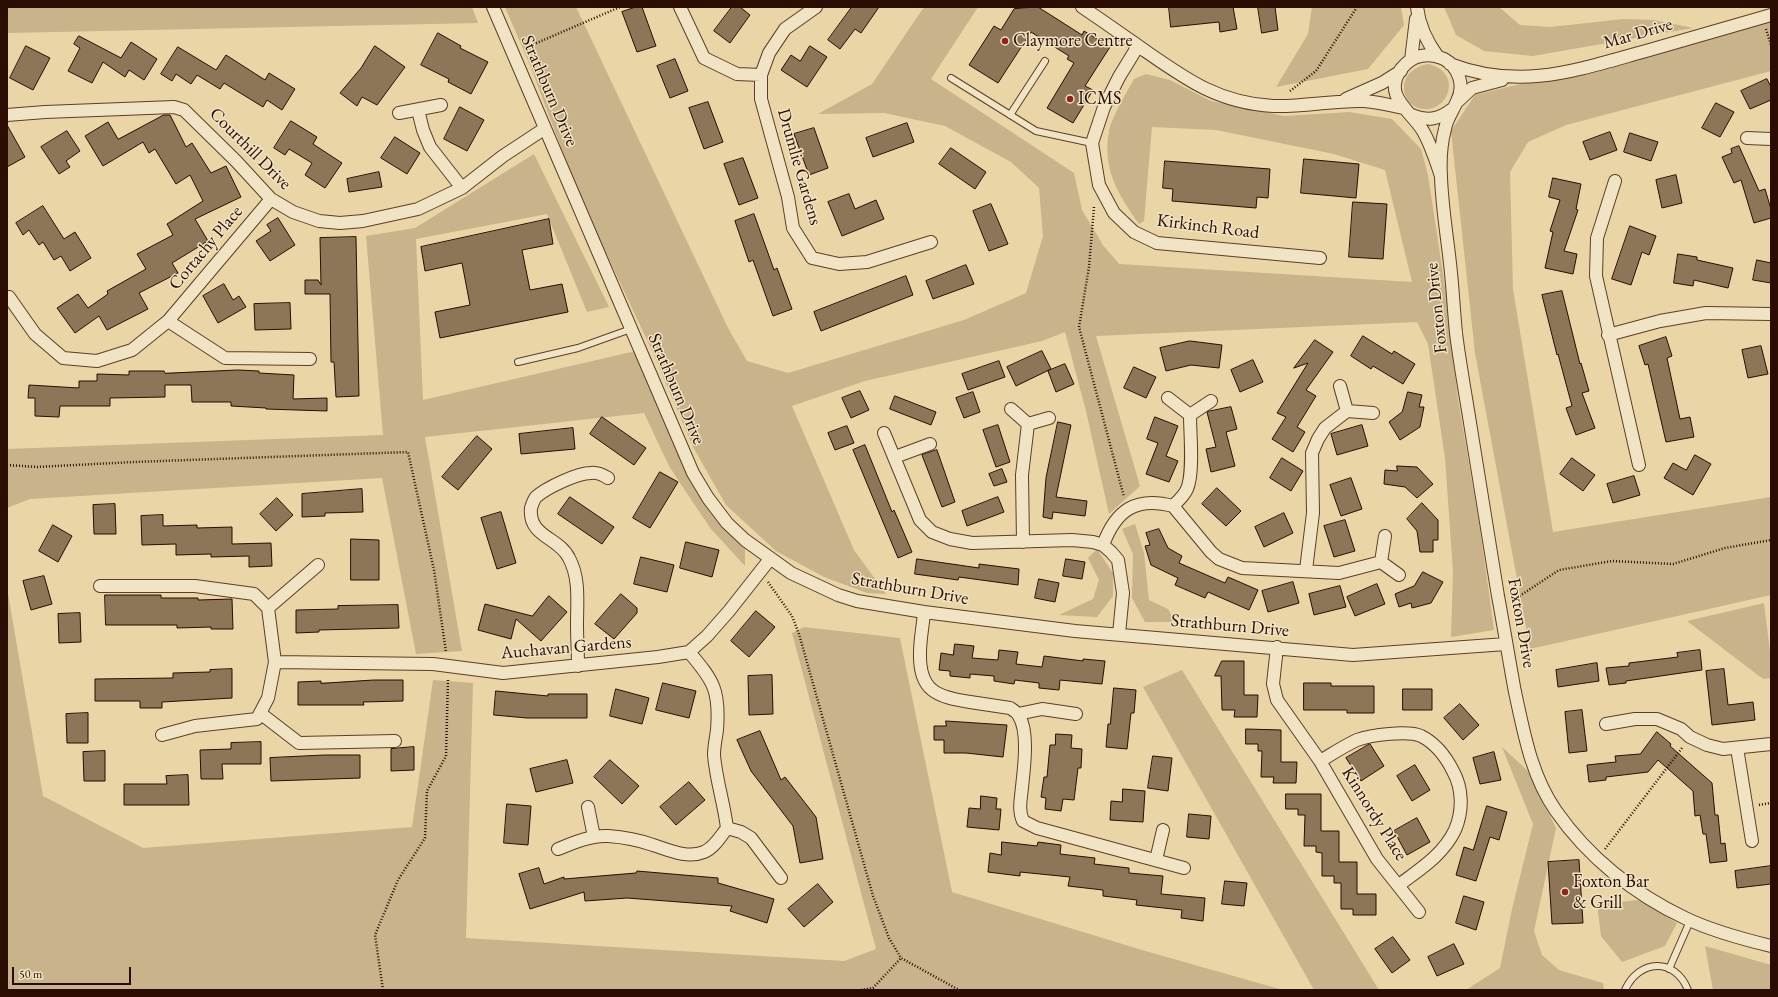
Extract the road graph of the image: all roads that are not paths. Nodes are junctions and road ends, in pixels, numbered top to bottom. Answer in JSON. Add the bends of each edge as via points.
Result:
{"nodes":[{"id":1,"x":493,"y":7,"type":"edge"},
{"id":2,"x":680,"y":7,"type":"edge"},
{"id":3,"x":816,"y":7,"type":"edge"},
{"id":4,"x":1082,"y":7,"type":"edge"},
{"id":5,"x":1417,"y":8,"type":"edge"},
{"id":6,"x":1771,"y":15,"type":"edge"},
{"id":7,"x":1138,"y":46,"type":"junction"},
{"id":8,"x":1438,"y":57,"type":"junction"},
{"id":9,"x":1411,"y":60,"type":"junction"},
{"id":10,"x":1045,"y":62,"type":"dead end"},
{"id":11,"x":1450,"y":64,"type":"junction"},
{"id":12,"x":1401,"y":71,"type":"junction"},
{"id":13,"x":761,"y":75,"type":"junction"},
{"id":14,"x":1513,"y":77,"type":"junction"},
{"id":15,"x":952,"y":78,"type":"dead end"},
{"id":16,"x":1337,"y":103,"type":"junction"},
{"id":17,"x":441,"y":105,"type":"dead end"},
{"id":18,"x":1454,"y":106,"type":"junction"},
{"id":19,"x":418,"y":110,"type":"junction"},
{"id":20,"x":1407,"y":112,"type":"junction"},
{"id":21,"x":398,"y":113,"type":"dead end"},
{"id":22,"x":7,"y":115,"type":"edge"},
{"id":23,"x":1010,"y":115,"type":"junction"},
{"id":24,"x":544,"y":129,"type":"junction"},
{"id":25,"x":1747,"y":138,"type":"dead end"},
{"id":26,"x":1771,"y":139,"type":"edge"},
{"id":27,"x":1092,"y":143,"type":"junction"},
{"id":28,"x":1441,"y":176,"type":"junction"},
{"id":29,"x":1615,"y":181,"type":"dead end"},
{"id":30,"x":462,"y":188,"type":"junction"},
{"id":31,"x":271,"y":199,"type":"junction"},
{"id":32,"x":931,"y":242,"type":"dead end"},
{"id":33,"x":1320,"y":258,"type":"dead end"},
{"id":34,"x":9,"y":297,"type":"dead end"},
{"id":35,"x":1771,"y":314,"type":"edge"},
{"id":36,"x":168,"y":321,"type":"junction"},
{"id":37,"x":631,"y":329,"type":"junction"},
{"id":38,"x":1608,"y":335,"type":"junction"},
{"id":39,"x":310,"y":359,"type":"dead end"},
{"id":40,"x":518,"y":362,"type":"dead end"},
{"id":41,"x":1340,"y":386,"type":"dead end"},
{"id":42,"x":1168,"y":398,"type":"dead end"},
{"id":43,"x":1210,"y":401,"type":"dead end"},
{"id":44,"x":1011,"y":409,"type":"dead end"},
{"id":45,"x":1347,"y":411,"type":"junction"},
{"id":46,"x":1374,"y":413,"type":"dead end"},
{"id":47,"x":1190,"y":415,"type":"junction"},
{"id":48,"x":1049,"y":418,"type":"dead end"},
{"id":49,"x":1028,"y":424,"type":"junction"},
{"id":50,"x":884,"y":434,"type":"dead end"},
{"id":51,"x":930,"y":444,"type":"dead end"},
{"id":52,"x":895,"y":457,"type":"junction"},
{"id":53,"x":1639,"y":465,"type":"dead end"},
{"id":54,"x":608,"y":478,"type":"dead end"},
{"id":55,"x":1173,"y":506,"type":"junction"},
{"id":56,"x":1386,"y":536,"type":"dead end"},
{"id":57,"x":1023,"y":542,"type":"junction"},
{"id":58,"x":1103,"y":545,"type":"junction"},
{"id":59,"x":770,"y":559,"type":"junction"},
{"id":60,"x":1381,"y":562,"type":"junction"},
{"id":61,"x":318,"y":565,"type":"dead end"},
{"id":62,"x":1306,"y":570,"type":"junction"},
{"id":63,"x":1399,"y":575,"type":"dead end"},
{"id":64,"x":100,"y":586,"type":"dead end"},
{"id":65,"x":268,"y":608,"type":"junction"},
{"id":66,"x":924,"y":612,"type":"junction"},
{"id":67,"x":1119,"y":634,"type":"junction"},
{"id":68,"x":1506,"y":644,"type":"junction"},
{"id":69,"x":1277,"y":648,"type":"junction"},
{"id":70,"x":689,"y":652,"type":"junction"},
{"id":71,"x":275,"y":662,"type":"junction"},
{"id":72,"x":578,"y":666,"type":"junction"},
{"id":73,"x":260,"y":713,"type":"junction"},
{"id":74,"x":1018,"y":714,"type":"junction"},
{"id":75,"x":1076,"y":714,"type":"dead end"},
{"id":76,"x":1606,"y":724,"type":"dead end"},
{"id":77,"x":162,"y":735,"type":"dead end"},
{"id":78,"x":395,"y":741,"type":"dead end"},
{"id":79,"x":1771,"y":744,"type":"edge"},
{"id":80,"x":1737,"y":748,"type":"junction"},
{"id":81,"x":1320,"y":761,"type":"junction"},
{"id":82,"x":588,"y":807,"type":"dead end"},
{"id":83,"x":727,"y":828,"type":"junction"},
{"id":84,"x":1162,"y":830,"type":"dead end"},
{"id":85,"x":594,"y":837,"type":"junction"},
{"id":86,"x":1752,"y":841,"type":"dead end"},
{"id":87,"x":558,"y":849,"type":"dead end"},
{"id":88,"x":1156,"y":860,"type":"junction"},
{"id":89,"x":1184,"y":868,"type":"dead end"},
{"id":90,"x":781,"y":878,"type":"dead end"},
{"id":91,"x":1399,"y":885,"type":"junction"},
{"id":92,"x":1419,"y":912,"type":"dead end"},
{"id":93,"x":1690,"y":921,"type":"junction"},
{"id":94,"x":1771,"y":946,"type":"edge"},
{"id":95,"x":1669,"y":969,"type":"junction"},
{"id":96,"x":1625,"y":990,"type":"edge"},
{"id":97,"x":1688,"y":990,"type":"edge"}],
"edges":[{"from":1,"to":24,"type":"street","name":"Strathburn Drive"},
{"from":2,"to":13,"type":"street","via":[[704,58],[737,74]]},
{"from":3,"to":13,"type":"street","name":"Drumlie Gardens","via":[[785,29],[769,53]]},
{"from":4,"to":7,"type":"street"},
{"from":5,"to":8,"type":"street","via":[[1424,32]]},
{"from":5,"to":9,"type":"street"},
{"from":6,"to":14,"type":"street","name":"Mar Drive","via":[[1570,72]]},
{"from":7,"to":16,"type":"street","via":[[1190,82],[1215,94],[1241,102],[1272,106]]},
{"from":7,"to":27,"type":"street","name":"Kirkinch Road","via":[[1104,107]]},
{"from":8,"to":9,"type":"street","via":[[1422,55]]},
{"from":8,"to":11,"type":"street"},
{"from":9,"to":12,"type":"street","name":"Foxton Drive"},
{"from":10,"to":23,"type":"lane"},
{"from":11,"to":14,"type":"street","name":"Mar Drive","via":[[1488,75]]},
{"from":11,"to":18,"type":"street","name":"Foxton Drive","via":[[1457,72],[1460,82],[1460,92]]},
{"from":12,"to":16,"type":"street","via":[[1382,83]]},
{"from":12,"to":20,"type":"street","name":"Foxton Drive","via":[[1395,88],[1398,99]]},
{"from":13,"to":32,"type":"street","name":"Drumlie Gardens","via":[[761,99],[788,197],[793,228],[812,258],[839,264],[867,262]]},
{"from":14,"to":18,"type":"street","name":"Mar Drive","via":[[1472,88]]},
{"from":15,"to":23,"type":"lane"},
{"from":16,"to":20,"type":"street","via":[[1382,103]]},
{"from":17,"to":19,"type":"street"},
{"from":18,"to":20,"type":"street","via":[[1443,116],[1433,120],[1422,119]]},
{"from":18,"to":28,"type":"street","name":"Foxton Drive","via":[[1446,126]]},
{"from":19,"to":21,"type":"street"},
{"from":19,"to":30,"type":"street","via":[[430,148]]},
{"from":20,"to":28,"type":"street","name":"Foxton Drive","via":[[1423,131]]},
{"from":22,"to":31,"type":"street","name":"Courthill Drive","via":[[174,107],[184,110]]},
{"from":23,"to":27,"type":"lane","via":[[1036,131]]},
{"from":24,"to":30,"type":"street","name":"Courthill Drive","via":[[503,156]]},
{"from":24,"to":37,"type":"street","name":"Strathburn Drive"},
{"from":25,"to":26,"type":"street"},
{"from":27,"to":33,"type":"street","name":"Kirkinch Road","via":[[1099,185],[1114,212],[1134,232],[1157,242]]},
{"from":28,"to":68,"type":"street","name":"Foxton Drive","via":[[1457,334]]},
{"from":29,"to":38,"type":"street","via":[[1597,238],[1596,276]]},
{"from":30,"to":31,"type":"street","name":"Courthill Drive","via":[[418,209],[363,221],[340,223],[319,221],[293,212]]},
{"from":31,"to":36,"type":"street","name":"Cortachy Place"},
{"from":34,"to":36,"type":"street","name":"Cortachy Place","via":[[35,334],[63,358],[97,361],[132,350]]},
{"from":35,"to":38,"type":"street","via":[[1706,313],[1660,321]]},
{"from":36,"to":39,"type":"street","via":[[225,358]]},
{"from":37,"to":40,"type":"lane","via":[[578,348]]},
{"from":37,"to":59,"type":"street","name":"Strathburn Drive","via":[[696,480],[727,523]]},
{"from":38,"to":53,"type":"street"},
{"from":41,"to":45,"type":"street"},
{"from":42,"to":47,"type":"street"},
{"from":43,"to":47,"type":"street"},
{"from":44,"to":49,"type":"street"},
{"from":45,"to":46,"type":"street"},
{"from":45,"to":62,"type":"street","via":[[1326,428],[1312,453],[1313,513]]},
{"from":47,"to":55,"type":"street","via":[[1190,479],[1187,490]]},
{"from":48,"to":49,"type":"street"},
{"from":49,"to":57,"type":"street","via":[[1022,475]]},
{"from":50,"to":52,"type":"street"},
{"from":51,"to":52,"type":"street"},
{"from":52,"to":57,"type":"street","via":[[920,520],[932,532],[972,543]]},
{"from":54,"to":72,"type":"street","via":[[592,472],[582,474],[535,498],[531,508],[532,521],[538,532],[560,546],[569,558],[575,574],[578,598]]},
{"from":55,"to":58,"type":"street","via":[[1151,502],[1127,509],[1108,530]]},
{"from":55,"to":62,"type":"street","via":[[1205,547],[1219,559],[1242,568]]},
{"from":56,"to":60,"type":"street"},
{"from":57,"to":58,"type":"street","via":[[1072,540]]},
{"from":58,"to":67,"type":"street","via":[[1118,560],[1123,592]]},
{"from":59,"to":66,"type":"street","name":"Strathburn Drive","via":[[791,573],[838,595],[857,601]]},
{"from":59,"to":70,"type":"street","via":[[729,611]]},
{"from":60,"to":62,"type":"street","via":[[1339,573]]},
{"from":60,"to":63,"type":"street"},
{"from":61,"to":65,"type":"street"},
{"from":64,"to":65,"type":"street","via":[[195,586],[254,594]]},
{"from":65,"to":71,"type":"street"},
{"from":66,"to":67,"type":"street","name":"Strathburn Drive"},
{"from":66,"to":74,"type":"street","via":[[921,670],[926,683],[936,694],[1010,708]]},
{"from":67,"to":69,"type":"street","name":"Strathburn Drive"},
{"from":68,"to":69,"type":"street","name":"Strathburn Drive","via":[[1353,655]]},
{"from":68,"to":93,"type":"street","name":"Foxton Drive","via":[[1523,731],[1535,769],[1555,810],[1597,859],[1616,876]]},
{"from":69,"to":81,"type":"street","name":"Kinnordy Place","via":[[1273,684],[1277,700]]},
{"from":70,"to":72,"type":"street","name":"Auchavan Gardens"},
{"from":70,"to":83,"type":"street","via":[[708,675],[718,705],[714,753],[717,783]]},
{"from":71,"to":72,"type":"street","name":"Auchavan Gardens","via":[[434,664],[503,673]]},
{"from":71,"to":73,"type":"street","via":[[268,698]]},
{"from":73,"to":77,"type":"street","via":[[257,719],[195,726]]},
{"from":73,"to":78,"type":"street","via":[[299,743]]},
{"from":74,"to":75,"type":"street","via":[[1042,709]]},
{"from":74,"to":88,"type":"street","via":[[1023,723],[1025,738],[1020,807],[1023,821],[1037,828]]},
{"from":76,"to":80,"type":"street","via":[[1657,719],[1681,729],[1690,737],[1707,745],[1723,749]]},
{"from":79,"to":80,"type":"street"},
{"from":80,"to":86,"type":"street"},
{"from":81,"to":91,"type":"street","name":"Kinnordy Place","via":[[1377,859]]},
{"from":81,"to":91,"type":"street","name":"Kinnordy Place","via":[[1358,740],[1389,734],[1420,735],[1432,743],[1450,764],[1461,792],[1460,812],[1455,830],[1437,856]]},
{"from":82,"to":85,"type":"street"},
{"from":83,"to":85,"type":"street","via":[[712,847],[704,852],[692,854],[680,854],[626,838]]},
{"from":83,"to":90,"type":"street","via":[[751,838]]},
{"from":84,"to":88,"type":"street"},
{"from":85,"to":87,"type":"street"},
{"from":88,"to":89,"type":"street"},
{"from":91,"to":92,"type":"street","name":"Kinnordy Place"},
{"from":93,"to":94,"type":"street","name":"Foxton Drive"},
{"from":93,"to":95,"type":"lane"},
{"from":95,"to":96,"type":"lane","via":[[1647,967],[1629,980]]},
{"from":95,"to":97,"type":"lane","via":[[1678,974]]}]}
